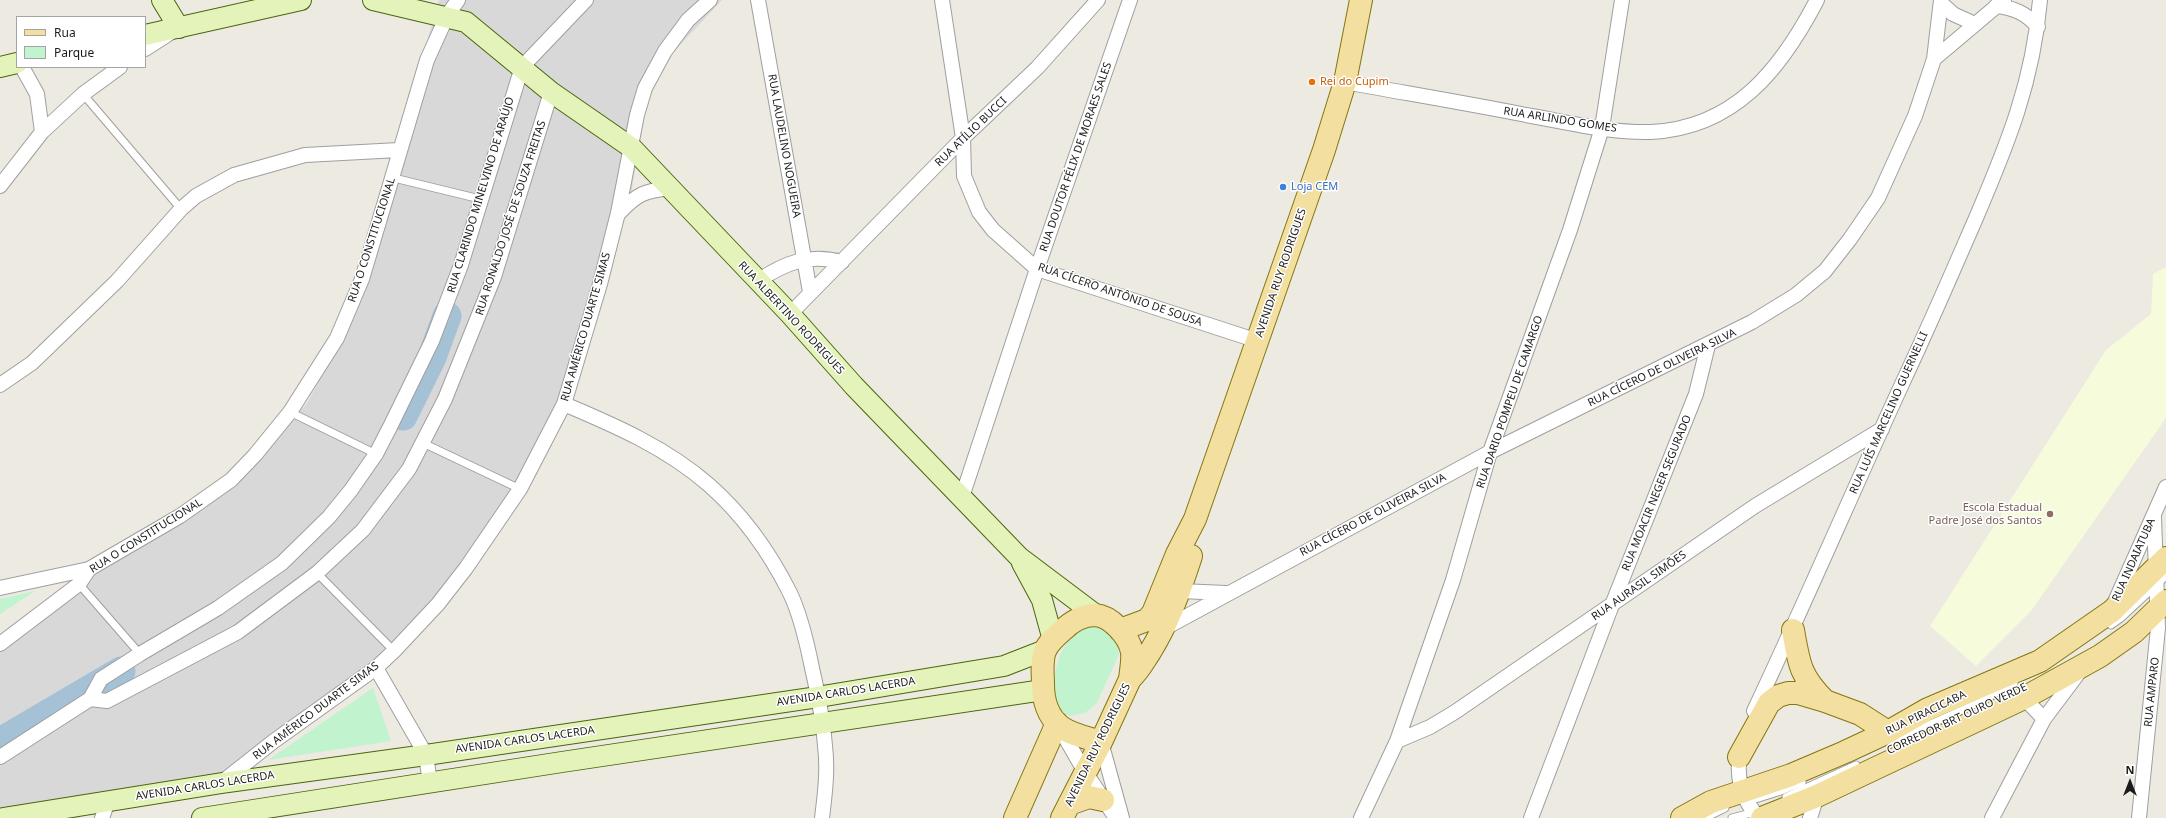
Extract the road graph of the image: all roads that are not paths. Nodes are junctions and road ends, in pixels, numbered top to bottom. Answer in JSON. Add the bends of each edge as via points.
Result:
{"nodes":[{"id":1,"x":162,"y":0,"type":"edge"},
{"id":2,"x":301,"y":0,"type":"edge"},
{"id":3,"x":373,"y":0,"type":"edge"},
{"id":4,"x":586,"y":0,"type":"edge"},
{"id":5,"x":710,"y":0,"type":"edge"},
{"id":6,"x":758,"y":0,"type":"edge"},
{"id":7,"x":942,"y":0,"type":"edge"},
{"id":8,"x":1098,"y":0,"type":"edge"},
{"id":9,"x":1130,"y":0,"type":"edge"},
{"id":10,"x":1361,"y":0,"type":"edge"},
{"id":11,"x":1622,"y":0,"type":"edge"},
{"id":12,"x":1816,"y":0,"type":"edge"},
{"id":13,"x":2040,"y":0,"type":"edge"},
{"id":14,"x":1941,"y":1,"type":"edge"},
{"id":15,"x":2000,"y":3,"type":"edge"},
{"id":16,"x":457,"y":8,"type":"edge"},
{"id":17,"x":1975,"y":24,"type":"junction"},
{"id":18,"x":2038,"y":27,"type":"junction"},
{"id":19,"x":179,"y":28,"type":"junction"},
{"id":20,"x":146,"y":35,"type":"edge"},
{"id":21,"x":146,"y":48,"type":"edge"},
{"id":22,"x":1934,"y":59,"type":"junction"},
{"id":23,"x":16,"y":63,"type":"edge"},
{"id":24,"x":0,"y":67,"type":"edge"},
{"id":25,"x":522,"y":67,"type":"junction"},
{"id":26,"x":23,"y":68,"type":"edge"},
{"id":27,"x":119,"y":68,"type":"edge"},
{"id":28,"x":1345,"y":82,"type":"junction"},
{"id":29,"x":551,"y":92,"type":"junction"},
{"id":30,"x":83,"y":94,"type":"junction"},
{"id":31,"x":1602,"y":128,"type":"junction"},
{"id":32,"x":42,"y":132,"type":"junction"},
{"id":33,"x":963,"y":138,"type":"junction"},
{"id":34,"x":632,"y":148,"type":"junction"},
{"id":35,"x":399,"y":150,"type":"junction"},
{"id":36,"x":394,"y":178,"type":"junction"},
{"id":37,"x":0,"y":186,"type":"edge"},
{"id":38,"x":670,"y":188,"type":"junction"},
{"id":39,"x":480,"y":199,"type":"junction"},
{"id":40,"x":181,"y":210,"type":"junction"},
{"id":41,"x":618,"y":213,"type":"junction"},
{"id":42,"x":804,"y":260,"type":"junction"},
{"id":43,"x":842,"y":262,"type":"junction"},
{"id":44,"x":1037,"y":269,"type":"junction"},
{"id":45,"x":758,"y":281,"type":"junction"},
{"id":46,"x":810,"y":292,"type":"junction"},
{"id":47,"x":790,"y":314,"type":"junction"},
{"id":48,"x":1258,"y":341,"type":"junction"},
{"id":49,"x":1708,"y":345,"type":"junction"},
{"id":50,"x":0,"y":385,"type":"edge"},
{"id":51,"x":564,"y":404,"type":"junction"},
{"id":52,"x":290,"y":412,"type":"junction"},
{"id":53,"x":1882,"y":429,"type":"junction"},
{"id":54,"x":423,"y":443,"type":"junction"},
{"id":55,"x":1490,"y":452,"type":"junction"},
{"id":56,"x":376,"y":454,"type":"junction"},
{"id":57,"x":2166,"y":487,"type":"edge"},
{"id":58,"x":520,"y":489,"type":"junction"},
{"id":59,"x":962,"y":496,"type":"junction"},
{"id":60,"x":2154,"y":517,"type":"junction"},
{"id":61,"x":1195,"y":519,"type":"junction"},
{"id":62,"x":1019,"y":558,"type":"junction"},
{"id":63,"x":89,"y":569,"type":"junction"},
{"id":64,"x":317,"y":573,"type":"junction"},
{"id":65,"x":79,"y":584,"type":"junction"},
{"id":66,"x":0,"y":588,"type":"edge"},
{"id":67,"x":2159,"y":589,"type":"edge"},
{"id":68,"x":1180,"y":591,"type":"junction"},
{"id":69,"x":1226,"y":593,"type":"junction"},
{"id":70,"x":1612,"y":605,"type":"junction"},
{"id":71,"x":1096,"y":615,"type":"junction"},
{"id":72,"x":2107,"y":621,"type":"junction"},
{"id":73,"x":1165,"y":628,"type":"junction"},
{"id":74,"x":1120,"y":630,"type":"junction"},
{"id":75,"x":1793,"y":630,"type":"junction"},
{"id":76,"x":0,"y":644,"type":"edge"},
{"id":77,"x":1049,"y":645,"type":"junction"},
{"id":78,"x":394,"y":651,"type":"junction"},
{"id":79,"x":140,"y":654,"type":"junction"},
{"id":80,"x":2053,"y":662,"type":"dead end"},
{"id":81,"x":2079,"y":663,"type":"junction"},
{"id":82,"x":376,"y":668,"type":"junction"},
{"id":83,"x":2033,"y":673,"type":"dead end"},
{"id":84,"x":1130,"y":679,"type":"junction"},
{"id":85,"x":1043,"y":690,"type":"junction"},
{"id":86,"x":2021,"y":690,"type":"junction"},
{"id":87,"x":818,"y":696,"type":"junction"},
{"id":88,"x":90,"y":699,"type":"junction"},
{"id":89,"x":1825,"y":701,"type":"junction"},
{"id":90,"x":2044,"y":720,"type":"junction"},
{"id":91,"x":1057,"y":723,"type":"junction"},
{"id":92,"x":822,"y":724,"type":"junction"},
{"id":93,"x":1397,"y":741,"type":"junction"},
{"id":94,"x":1101,"y":742,"type":"junction"},
{"id":95,"x":1889,"y":742,"type":"junction"},
{"id":96,"x":426,"y":755,"type":"junction"},
{"id":97,"x":0,"y":757,"type":"edge"},
{"id":98,"x":1739,"y":758,"type":"junction"},
{"id":99,"x":1085,"y":772,"type":"junction"},
{"id":100,"x":222,"y":783,"type":"junction"},
{"id":101,"x":430,"y":783,"type":"junction"},
{"id":102,"x":1817,"y":796,"type":"junction"},
{"id":103,"x":1103,"y":800,"type":"junction"},
{"id":104,"x":1779,"y":800,"type":"dead end"},
{"id":105,"x":1750,"y":808,"type":"edge"},
{"id":106,"x":105,"y":810,"type":"edge"},
{"id":107,"x":1065,"y":811,"type":"edge"},
{"id":108,"x":3,"y":818,"type":"edge"},
{"id":109,"x":202,"y":818,"type":"edge"},
{"id":110,"x":822,"y":818,"type":"edge"},
{"id":111,"x":1015,"y":818,"type":"edge"},
{"id":112,"x":1116,"y":818,"type":"edge"},
{"id":113,"x":1122,"y":818,"type":"edge"},
{"id":114,"x":1361,"y":818,"type":"edge"},
{"id":115,"x":1531,"y":818,"type":"edge"},
{"id":116,"x":1682,"y":818,"type":"edge"},
{"id":117,"x":1705,"y":818,"type":"edge"},
{"id":118,"x":1732,"y":818,"type":"edge"},
{"id":119,"x":1810,"y":818,"type":"edge"},
{"id":120,"x":1992,"y":818,"type":"edge"},
{"id":121,"x":2139,"y":818,"type":"edge"}],
"edges":[{"from":1,"to":19,"type":"main road"},
{"from":2,"to":19,"type":"main road"},
{"from":3,"to":16,"type":"main road"},
{"from":4,"to":25,"type":"street"},
{"from":5,"to":34,"type":"street","name":"RUA AMÉRICO DUARTE SIMAS","via":[[688,20],[654,68],[639,104]]},
{"from":6,"to":42,"type":"street","name":"RUA LAUDELINO NOGUEIRA"},
{"from":7,"to":33,"type":"street","name":"RUA CÍCERO ANTÔNIO DE SOUSA"},
{"from":8,"to":33,"type":"street","name":"RUA ATÍLIO BUCCI","via":[[1037,68]]},
{"from":9,"to":44,"type":"street","name":"RUA DOUTOR FÉLIX DE MORAES SALES"},
{"from":10,"to":28,"type":"main road","name":"AVENIDA RUY RODRIGUES"},
{"from":11,"to":31,"type":"street","name":"RUA DARIO POMPEU DE CAMARGO"},
{"from":12,"to":31,"type":"street","name":"RUA ARLINDO GOMES","via":[[1804,24],[1779,61],[1754,91],[1729,109],[1698,124],[1652,132]]},
{"from":13,"to":18,"type":"street","name":"RUA LUÍS MARCELINO GUERNELLI"},
{"from":14,"to":17,"type":"street","via":[[1953,14]]},
{"from":14,"to":22,"type":"street","name":"RUA CÍCERO DE OLIVEIRA SILVA"},
{"from":15,"to":17,"type":"street"},
{"from":15,"to":18,"type":"street","via":[[2020,11]]},
{"from":16,"to":25,"type":"main road","name":"RUA ALBERTINO RODRIGUES"},
{"from":16,"to":35,"type":"street","name":"RUA O CONSTITUCIONAL","via":[[428,60]]},
{"from":17,"to":22,"type":"street"},
{"from":18,"to":53,"type":"street","name":"RUA LUÍS MARCELINO GUERNELLI","via":[[2032,66],[2017,118],[1946,288]]},
{"from":19,"to":20,"type":"main road"},
{"from":19,"to":21,"type":"street"},
{"from":22,"to":49,"type":"street","name":"RUA CÍCERO DE OLIVEIRA SILVA","via":[[1915,116],[1878,198],[1826,271],[1796,295]]},
{"from":23,"to":24,"type":"main road"},
{"from":25,"to":29,"type":"main road","name":"RUA ALBERTINO RODRIGUES"},
{"from":25,"to":39,"type":"street","name":"RUA CLARINDO MINELVINO DE ARAÚJO"},
{"from":26,"to":32,"type":"street","via":[[37,94]]},
{"from":27,"to":30,"type":"street"},
{"from":28,"to":31,"type":"street","name":"RUA ARLINDO GOMES"},
{"from":28,"to":48,"type":"main road","name":"AVENIDA RUY RODRIGUES"},
{"from":29,"to":34,"type":"main road","name":"RUA ALBERTINO RODRIGUES"},
{"from":29,"to":54,"type":"street","name":"RUA RONALDO JOSÉ DE SOUZA FREITAS","via":[[494,277],[467,347]]},
{"from":30,"to":32,"type":"street"},
{"from":30,"to":40,"type":"lane"},
{"from":31,"to":55,"type":"street","name":"RUA DARIO POMPEU DE CAMARGO","via":[[1570,230]]},
{"from":32,"to":37,"type":"street"},
{"from":33,"to":43,"type":"street","name":"RUA ATÍLIO BUCCI"},
{"from":33,"to":44,"type":"street","name":"RUA CÍCERO ANTÔNIO DE SOUSA","via":[[964,176],[980,212],[993,230]]},
{"from":34,"to":38,"type":"main road","name":"RUA ALBERTINO RODRIGUES"},
{"from":34,"to":41,"type":"street","name":"RUA AMÉRICO DUARTE SIMAS"},
{"from":35,"to":36,"type":"street","name":"RUA O CONSTITUCIONAL"},
{"from":35,"to":40,"type":"street","via":[[305,155],[271,164],[234,176],[196,196]]},
{"from":36,"to":39,"type":"lane"},
{"from":36,"to":52,"type":"street","name":"RUA O CONSTITUCIONAL","via":[[362,279],[337,338]]},
{"from":38,"to":41,"type":"street","name":"RUA AMÉRICO DUARTE SIMAS","via":[[647,190],[633,197]]},
{"from":38,"to":45,"type":"main road","name":"RUA ALBERTINO RODRIGUES"},
{"from":39,"to":56,"type":"street","name":"RUA CLARINDO MINELVINO DE ARAÚJO","via":[[461,265],[432,341]]},
{"from":40,"to":50,"type":"street","via":[[117,281],[32,363]]},
{"from":41,"to":51,"type":"street","name":"RUA AMÉRICO DUARTE SIMAS"},
{"from":42,"to":43,"type":"street","via":[[827,258]]},
{"from":42,"to":45,"type":"street","via":[[779,267]]},
{"from":42,"to":46,"type":"street","name":"RUA LAUDELINO NOGUEIRA"},
{"from":43,"to":46,"type":"street","name":"RUA ATÍLIO BUCCI"},
{"from":44,"to":48,"type":"street","name":"RUA CÍCERO ANTÔNIO DE SOUSA"},
{"from":44,"to":59,"type":"street","name":"RUA DOUTOR FÉLIX DE MORAES SALES"},
{"from":45,"to":47,"type":"main road","name":"RUA ALBERTINO RODRIGUES"},
{"from":46,"to":47,"type":"street","name":"RUA ATÍLIO BUCCI"},
{"from":47,"to":59,"type":"main road","name":"RUA ALBERTINO RODRIGUES","via":[[854,386]]},
{"from":48,"to":61,"type":"main road","name":"AVENIDA RUY RODRIGUES"},
{"from":49,"to":55,"type":"street","name":"RUA CÍCERO DE OLIVEIRA SILVA"},
{"from":49,"to":70,"type":"street","name":"RUA MOACIR NEGER SEGURADO","via":[[1696,394]]},
{"from":51,"to":58,"type":"street","name":"RUA AMÉRICO DUARTE SIMAS"},
{"from":51,"to":87,"type":"street","via":[[622,429],[672,458],[708,484],[740,517],[768,554],[790,594],[806,640]]},
{"from":52,"to":56,"type":"lane"},
{"from":52,"to":63,"type":"street","name":"RUA O CONSTITUCIONAL","via":[[231,480],[180,516]]},
{"from":53,"to":70,"type":"street","name":"RUA AURASIL SIMÕES","via":[[1755,506]]},
{"from":53,"to":75,"type":"street","name":"RUA LUÍS MARCELINO GUERNELLI"},
{"from":54,"to":58,"type":"lane"},
{"from":54,"to":64,"type":"street","name":"RUA RONALDO JOSÉ DE SOUZA FREITAS","via":[[409,469],[363,530]]},
{"from":55,"to":69,"type":"street","name":"RUA CÍCERO DE OLIVEIRA SILVA"},
{"from":55,"to":93,"type":"street","name":"RUA DARIO POMPEU DE CAMARGO","via":[[1453,580]]},
{"from":56,"to":79,"type":"street","name":"RUA CLARINDO MINELVINO DE ARAÚJO","via":[[329,517],[282,563],[218,608]]},
{"from":57,"to":60,"type":"street","name":"RUA INDAIATUBA"},
{"from":58,"to":78,"type":"street","name":"RUA AMÉRICO DUARTE SIMAS","via":[[466,568],[438,604]]},
{"from":59,"to":62,"type":"main road","name":"RUA ALBERTINO RODRIGUES"},
{"from":60,"to":67,"type":"street","name":"RUA AMPARO"},
{"from":60,"to":72,"type":"street","name":"RUA INDAIATUBA"},
{"from":61,"to":68,"type":"main road","name":"AVENIDA RUY RODRIGUES","via":[[1191,556]]},
{"from":61,"to":74,"type":"main road","name":"AVENIDA RUY RODRIGUES","via":[[1177,554],[1153,613],[1147,620]]},
{"from":62,"to":71,"type":"main road","name":"RUA ALBERTINO RODRIGUES"},
{"from":62,"to":77,"type":"main road","name":"RUA ALBERTINO RODRIGUES","via":[[1042,600]]},
{"from":63,"to":65,"type":"street","name":"RUA O CONSTITUCIONAL"},
{"from":63,"to":66,"type":"street"},
{"from":64,"to":78,"type":"lane"},
{"from":64,"to":88,"type":"street","name":"RUA RONALDO JOSÉ DE SOUZA FREITAS","via":[[238,632],[107,701]]},
{"from":65,"to":76,"type":"street","name":"RUA O CONSTITUCIONAL"},
{"from":65,"to":79,"type":"lane"},
{"from":67,"to":72,"type":"main road","name":"RUA PIRACICABA"},
{"from":67,"to":81,"type":"main road","name":"RUA PIRACICABA","via":[[2134,632],[2100,656]]},
{"from":67,"to":121,"type":"street","name":"RUA AMPARO","via":[[2156,652]]},
{"from":68,"to":69,"type":"street"},
{"from":68,"to":73,"type":"main road","name":"AVENIDA RUY RODRIGUES"},
{"from":69,"to":73,"type":"street","name":"RUA CÍCERO DE OLIVEIRA SILVA"},
{"from":70,"to":93,"type":"street","name":"RUA AURASIL SIMÕES","via":[[1455,712],[1430,727]]},
{"from":70,"to":115,"type":"street","name":"RUA MOACIR NEGER SEGURADO"},
{"from":71,"to":74,"type":"main road","via":[[1110,621]]},
{"from":71,"to":77,"type":"main road","via":[[1078,619]]},
{"from":72,"to":95,"type":"main road","name":"RUA PIRACICABA","via":[[2040,661],[1928,710]]},
{"from":73,"to":84,"type":"main road","name":"AVENIDA RUY RODRIGUES","via":[[1137,673]]},
{"from":74,"to":84,"type":"main road","via":[[1128,640],[1132,652]]},
{"from":75,"to":89,"type":"main road","via":[[1800,669]]},
{"from":75,"to":98,"type":"street","name":"RUA LUÍS MARCELINO GUERNELLI","via":[[1750,722]]},
{"from":77,"to":85,"type":"main road","via":[[1043,661]]},
{"from":77,"to":87,"type":"main road","name":"AVENIDA CARLOS LACERDA","via":[[1004,666]]},
{"from":78,"to":82,"type":"street","name":"RUA AMÉRICO DUARTE SIMAS"},
{"from":79,"to":88,"type":"street","name":"RUA CLARINDO MINELVINO DE ARAÚJO","via":[[101,679]]},
{"from":80,"to":83,"type":"lane","name":"CORREDOR BRT OURO VERDE"},
{"from":81,"to":86,"type":"main road","name":"RUA PIRACICABA"},
{"from":81,"to":90,"type":"street"},
{"from":82,"to":96,"type":"street"},
{"from":82,"to":100,"type":"street","name":"RUA AMÉRICO DUARTE SIMAS","via":[[274,741]]},
{"from":84,"to":94,"type":"main road","name":"AVENIDA RUY RODRIGUES"},
{"from":85,"to":91,"type":"main road","via":[[1046,705]]},
{"from":85,"to":92,"type":"main road"},
{"from":86,"to":90,"type":"street"},
{"from":86,"to":95,"type":"lane","name":"CORREDOR BRT OURO VERDE"},
{"from":86,"to":95,"type":"lane","name":"CORREDOR BRT OURO VERDE","via":[[1980,702]]},
{"from":86,"to":102,"type":"main road","name":"RUA PIRACICABA"},
{"from":87,"to":92,"type":"street"},
{"from":87,"to":96,"type":"main road","name":"AVENIDA CARLOS LACERDA"},
{"from":88,"to":97,"type":"street"},
{"from":89,"to":95,"type":"main road","via":[[1860,714]]},
{"from":89,"to":98,"type":"main road","via":[[1798,693],[1778,696],[1763,711]]},
{"from":90,"to":120,"type":"street"},
{"from":91,"to":94,"type":"main road","via":[[1071,733]]},
{"from":91,"to":99,"type":"street"},
{"from":91,"to":111,"type":"main road"},
{"from":92,"to":101,"type":"main road"},
{"from":92,"to":110,"type":"street","via":[[826,746],[826,775]]},
{"from":93,"to":114,"type":"street","name":"RUA DARIO POMPEU DE CAMARGO"},
{"from":94,"to":99,"type":"main road","name":"AVENIDA RUY RODRIGUES"},
{"from":94,"to":113,"type":"street"},
{"from":95,"to":105,"type":"main road","name":"RUA PIRACICABA","via":[[1791,775]]},
{"from":96,"to":100,"type":"main road","name":"AVENIDA CARLOS LACERDA"},
{"from":96,"to":101,"type":"street"},
{"from":98,"to":105,"type":"street","name":"RUA LUÍS MARCELINO GUERNELLI","via":[[1738,777]]},
{"from":99,"to":103,"type":"street"},
{"from":99,"to":107,"type":"main road","name":"AVENIDA RUY RODRIGUES"},
{"from":100,"to":106,"type":"main road","name":"AVENIDA CARLOS LACERDA"},
{"from":101,"to":109,"type":"main road"},
{"from":102,"to":105,"type":"main road","name":"RUA PIRACICABA"},
{"from":102,"to":119,"type":"street"},
{"from":103,"to":107,"type":"main road","via":[[1089,797]]},
{"from":103,"to":112,"type":"street"},
{"from":104,"to":105,"type":"lane","via":[[1861,759],[1782,791]]},
{"from":105,"to":116,"type":"main road","name":"RUA PIRACICABA","via":[[1711,802]]},
{"from":105,"to":117,"type":"lane","via":[[1720,810]]},
{"from":105,"to":118,"type":"lane"},
{"from":106,"to":108,"type":"main road","name":"AVENIDA CARLOS LACERDA"}]}
